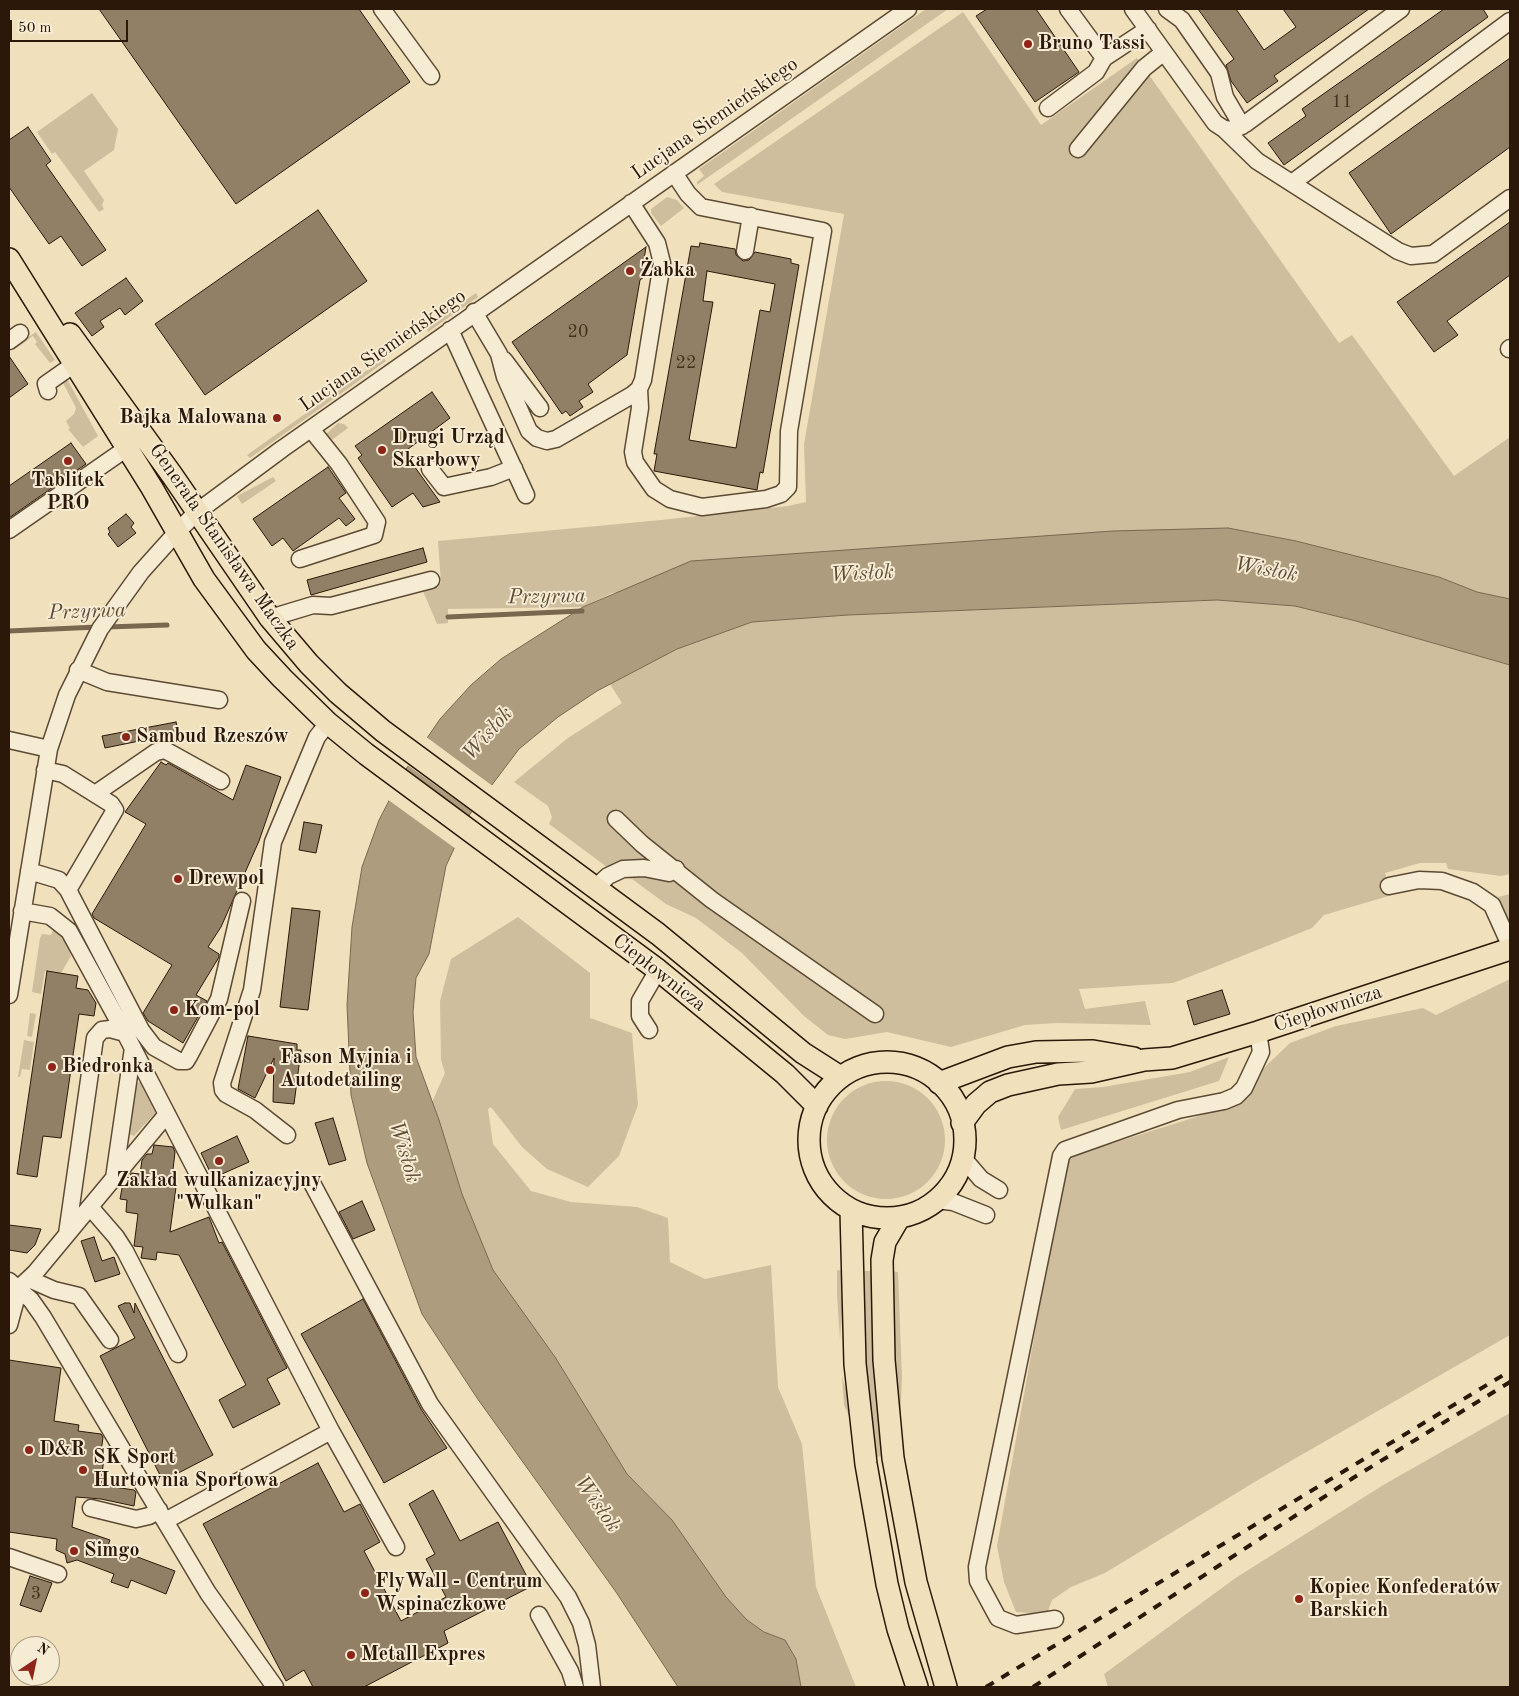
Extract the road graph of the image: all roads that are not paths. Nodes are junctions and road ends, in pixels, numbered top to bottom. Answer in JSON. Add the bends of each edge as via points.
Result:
{"nodes":[{"id":1,"x":382,"y":9,"type":"edge"},
{"id":2,"x":908,"y":9,"type":"edge"},
{"id":3,"x":1068,"y":9,"type":"edge"},
{"id":4,"x":1167,"y":9,"type":"edge"},
{"id":5,"x":1401,"y":9,"type":"edge"},
{"id":6,"x":1143,"y":16,"type":"edge"},
{"id":7,"x":1510,"y":21,"type":"edge"},
{"id":8,"x":1164,"y":52,"type":"junction"},
{"id":9,"x":1104,"y":58,"type":"junction"},
{"id":10,"x":431,"y":76,"type":"dead end"},
{"id":11,"x":1222,"y":85,"type":"junction"},
{"id":12,"x":1200,"y":102,"type":"junction"},
{"id":13,"x":1048,"y":108,"type":"dead end"},
{"id":14,"x":1220,"y":126,"type":"junction"},
{"id":15,"x":1242,"y":126,"type":"junction"},
{"id":16,"x":1078,"y":149,"type":"dead end"},
{"id":17,"x":674,"y":173,"type":"junction"},
{"id":18,"x":1292,"y":183,"type":"junction"},
{"id":19,"x":1510,"y":198,"type":"edge"},
{"id":20,"x":631,"y":203,"type":"junction"},
{"id":21,"x":751,"y":216,"type":"junction"},
{"id":22,"x":745,"y":251,"type":"dead end"},
{"id":23,"x":9,"y":252,"type":"edge"},
{"id":24,"x":9,"y":259,"type":"edge"},
{"id":25,"x":474,"y":312,"type":"junction"},
{"id":26,"x":450,"y":330,"type":"junction"},
{"id":27,"x":500,"y":354,"type":"junction"},
{"id":28,"x":80,"y":360,"type":"junction"},
{"id":29,"x":639,"y":389,"type":"junction"},
{"id":30,"x":48,"y":391,"type":"dead end"},
{"id":31,"x":540,"y":408,"type":"dead end"},
{"id":32,"x":311,"y":428,"type":"junction"},
{"id":33,"x":127,"y":448,"type":"junction"},
{"id":34,"x":514,"y":468,"type":"junction"},
{"id":35,"x":430,"y":469,"type":"dead end"},
{"id":36,"x":526,"y":495,"type":"dead end"},
{"id":37,"x":197,"y":512,"type":"junction"},
{"id":38,"x":9,"y":530,"type":"edge"},
{"id":39,"x":176,"y":533,"type":"junction"},
{"id":40,"x":300,"y":559,"type":"dead end"},
{"id":41,"x":431,"y":580,"type":"dead end"},
{"id":42,"x":270,"y":618,"type":"junction"},
{"id":43,"x":78,"y":670,"type":"junction"},
{"id":44,"x":219,"y":700,"type":"dead end"},
{"id":45,"x":328,"y":723,"type":"junction"},
{"id":46,"x":9,"y":740,"type":"edge"},
{"id":47,"x":49,"y":749,"type":"junction"},
{"id":48,"x":366,"y":754,"type":"joint"},
{"id":49,"x":45,"y":770,"type":"junction"},
{"id":50,"x":221,"y":781,"type":"dead end"},
{"id":51,"x":95,"y":794,"type":"junction"},
{"id":52,"x":616,"y":819,"type":"dead end"},
{"id":53,"x":512,"y":826,"type":"joint"},
{"id":54,"x":676,"y":869,"type":"junction"},
{"id":55,"x":29,"y":870,"type":"junction"},
{"id":56,"x":1389,"y":886,"type":"dead end"},
{"id":57,"x":595,"y":888,"type":"junction"},
{"id":58,"x":68,"y":890,"type":"junction"},
{"id":59,"x":242,"y":901,"type":"dead end"},
{"id":60,"x":22,"y":911,"type":"junction"},
{"id":61,"x":14,"y":932,"type":"edge"},
{"id":62,"x":1510,"y":945,"type":"edge"},
{"id":63,"x":1510,"y":949,"type":"edge"},
{"id":64,"x":658,"y":970,"type":"junction"},
{"id":65,"x":9,"y":995,"type":"edge"},
{"id":66,"x":875,"y":1014,"type":"dead end"},
{"id":67,"x":649,"y":1030,"type":"dead end"},
{"id":68,"x":1258,"y":1032,"type":"junction"},
{"id":69,"x":125,"y":1033,"type":"junction"},
{"id":70,"x":133,"y":1048,"type":"junction"},
{"id":71,"x":1144,"y":1060,"type":"junction"},
{"id":72,"x":839,"y":1076,"type":"junction"},
{"id":73,"x":939,"y":1084,"type":"junction"},
{"id":74,"x":817,"y":1106,"type":"junction"},
{"id":75,"x":167,"y":1114,"type":"junction"},
{"id":76,"x":962,"y":1123,"type":"junction"},
{"id":77,"x":287,"y":1135,"type":"dead end"},
{"id":78,"x":963,"y":1158,"type":"junction"},
{"id":79,"x":114,"y":1178,"type":"junction"},
{"id":80,"x":313,"y":1185,"type":"dead end"},
{"id":81,"x":999,"y":1190,"type":"dead end"},
{"id":82,"x":937,"y":1200,"type":"junction"},
{"id":83,"x":90,"y":1207,"type":"junction"},
{"id":84,"x":850,"y":1210,"type":"junction"},
{"id":85,"x":986,"y":1215,"type":"dead end"},
{"id":86,"x":899,"y":1218,"type":"junction"},
{"id":87,"x":67,"y":1234,"type":"junction"},
{"id":88,"x":19,"y":1283,"type":"edge"},
{"id":89,"x":9,"y":1325,"type":"edge"},
{"id":90,"x":110,"y":1340,"type":"dead end"},
{"id":91,"x":178,"y":1354,"type":"dead end"},
{"id":92,"x":331,"y":1431,"type":"junction"},
{"id":93,"x":91,"y":1508,"type":"dead end"},
{"id":94,"x":162,"y":1516,"type":"junction"},
{"id":95,"x":396,"y":1547,"type":"dead end"},
{"id":96,"x":9,"y":1557,"type":"edge"},
{"id":97,"x":58,"y":1574,"type":"dead end"},
{"id":98,"x":539,"y":1615,"type":"dead end"},
{"id":99,"x":1056,"y":1619,"type":"dead end"},
{"id":100,"x":275,"y":1687,"type":"edge"},
{"id":101,"x":575,"y":1687,"type":"edge"},
{"id":102,"x":592,"y":1687,"type":"edge"},
{"id":103,"x":917,"y":1687,"type":"edge"},
{"id":104,"x":946,"y":1687,"type":"edge"}],
"edges":[{"from":1,"to":10,"type":"street"},
{"from":2,"to":17,"type":"street","name":"Lucjana Siemieńskiego"},
{"from":3,"to":9,"type":"street"},
{"from":4,"to":11,"type":"street","via":[[1182,20],[1219,73]]},
{"from":5,"to":15,"type":"street"},
{"from":6,"to":8,"type":"street"},
{"from":6,"to":9,"type":"street"},
{"from":7,"to":18,"type":"street"},
{"from":8,"to":12,"type":"street"},
{"from":8,"to":16,"type":"street","via":[[1144,68]]},
{"from":9,"to":13,"type":"street","via":[[1096,72]]},
{"from":11,"to":12,"type":"street"},
{"from":11,"to":15,"type":"street","via":[[1225,97]]},
{"from":12,"to":14,"type":"street"},
{"from":14,"to":15,"type":"street","via":[[1234,130]]},
{"from":14,"to":18,"type":"street","via":[[1258,161]]},
{"from":17,"to":20,"type":"street","name":"Lucjana Siemieńskiego"},
{"from":17,"to":21,"type":"street","via":[[701,207]]},
{"from":18,"to":19,"type":"street","via":[[1398,251],[1423,257],[1433,254]]},
{"from":20,"to":25,"type":"street","name":"Lucjana Siemieńskiego"},
{"from":20,"to":29,"type":"street","via":[[657,243],[662,263]]},
{"from":21,"to":22,"type":"street"},
{"from":21,"to":29,"type":"street","via":[[822,230],[789,431],[788,487],[782,494],[766,499],[702,507],[670,499],[654,489],[635,462],[633,452],[640,408]]},
{"from":23,"to":28,"type":"main road","name":"Generała Stanisława Maczka"},
{"from":24,"to":28,"type":"main road","name":"Generała Stanisława Maczka"},
{"from":25,"to":26,"type":"street","name":"Lucjana Siemieńskiego"},
{"from":25,"to":27,"type":"street"},
{"from":26,"to":32,"type":"street","name":"Lucjana Siemieńskiego"},
{"from":26,"to":34,"type":"street"},
{"from":27,"to":29,"type":"street","via":[[505,377],[530,431],[547,441],[556,439]]},
{"from":27,"to":31,"type":"street"},
{"from":28,"to":30,"type":"street","via":[[46,384]]},
{"from":28,"to":33,"type":"main road","name":"Generała Stanisława Maczka"},
{"from":28,"to":37,"type":"main road","name":"Generała Stanisława Maczka"},
{"from":32,"to":37,"type":"street","name":"Lucjana Siemieńskiego"},
{"from":32,"to":40,"type":"street","via":[[377,522],[374,535]]},
{"from":33,"to":38,"type":"street"},
{"from":33,"to":39,"type":"main road","name":"Generała Stanisława Maczka"},
{"from":34,"to":35,"type":"street","via":[[491,477],[444,487]]},
{"from":34,"to":36,"type":"street"},
{"from":37,"to":39,"type":"street","name":"Lucjana Siemieńskiego"},
{"from":37,"to":42,"type":"main road","name":"Generała Stanisława Maczka"},
{"from":39,"to":43,"type":"street","name":"Lucjana Siemieńskiego","via":[[128,589]]},
{"from":39,"to":45,"type":"main road","name":"Generała Stanisława Maczka","via":[[204,580],[256,650]]},
{"from":41,"to":42,"type":"street","via":[[331,606],[313,605]]},
{"from":42,"to":53,"type":"main road","name":"Generała Stanisława Maczka","via":[[338,693],[383,731]]},
{"from":43,"to":44,"type":"street","via":[[107,682]]},
{"from":43,"to":47,"type":"street","name":"Lucjana Siemieńskiego","via":[[66,694]]},
{"from":45,"to":48,"type":"main road","name":"Generała Stanisława Maczka"},
{"from":45,"to":77,"type":"street","via":[[317,737],[273,842],[252,990],[222,1082],[226,1094],[255,1110]]},
{"from":46,"to":47,"type":"street"},
{"from":47,"to":49,"type":"street","name":"Lucjana Siemieńskiego"},
{"from":48,"to":64,"type":"main road","name":"Ciepłownicza"},
{"from":49,"to":51,"type":"street","via":[[63,774]]},
{"from":49,"to":55,"type":"street","name":"Lucjana Siemieńskiego"},
{"from":50,"to":51,"type":"street","via":[[165,750],[156,752]]},
{"from":51,"to":58,"type":"street","via":[[112,804],[115,810]]},
{"from":52,"to":54,"type":"street","via":[[642,844]]},
{"from":53,"to":57,"type":"main road","name":"Ciepłownicza"},
{"from":54,"to":57,"type":"street","via":[[669,873],[644,868],[624,869],[608,876]]},
{"from":54,"to":66,"type":"street","via":[[712,900]]},
{"from":55,"to":58,"type":"street","via":[[59,880]]},
{"from":55,"to":60,"type":"street","name":"Lucjana Siemieńskiego"},
{"from":56,"to":62,"type":"street","via":[[1419,880],[1442,881],[1473,892],[1492,905]]},
{"from":57,"to":72,"type":"main road","name":"Ciepłownicza","via":[[658,934],[803,1053]]},
{"from":58,"to":59,"type":"street","via":[[140,1030],[154,1047],[179,1061],[186,1061],[219,999]]},
{"from":60,"to":61,"type":"street","name":"Lucjana Siemieńskiego"},
{"from":60,"to":69,"type":"street","via":[[50,916],[69,931]]},
{"from":61,"to":65,"type":"street","name":"Lucjana Siemieńskiego"},
{"from":63,"to":68,"type":"main road","name":"Ciepłownicza"},
{"from":64,"to":67,"type":"street","via":[[640,1001],[640,1016]]},
{"from":64,"to":74,"type":"main road","name":"Ciepłownicza","via":[[785,1074]]},
{"from":68,"to":71,"type":"main road","name":"Ciepłownicza","via":[[1172,1058]]},
{"from":68,"to":99,"type":"street","via":[[1261,1052],[1244,1088],[1236,1096],[1178,1110],[1065,1150],[1061,1156],[976,1567],[978,1580],[998,1618],[1016,1626]]},
{"from":69,"to":70,"type":"street"},
{"from":69,"to":87,"type":"street","via":[[102,1030],[95,1038]]},
{"from":70,"to":75,"type":"street"},
{"from":70,"to":79,"type":"street"},
{"from":71,"to":73,"type":"main road","name":"Ciepłownicza","via":[[1094,1051],[1036,1052],[1008,1057]]},
{"from":71,"to":76,"type":"main road","name":"Ciepłownicza","via":[[1008,1085],[990,1092]]},
{"from":72,"to":73,"type":"main road","via":[[858,1067],[880,1063],[921,1071]]},
{"from":72,"to":74,"type":"main road"},
{"from":73,"to":76,"type":"main road","via":[[950,1094]]},
{"from":74,"to":84,"type":"main road","via":[[810,1129],[810,1153],[817,1176],[831,1195]]},
{"from":75,"to":79,"type":"street"},
{"from":75,"to":92,"type":"street"},
{"from":76,"to":78,"type":"main road"},
{"from":78,"to":81,"type":"street","via":[[980,1179]]},
{"from":78,"to":82,"type":"main road","via":[[953,1182]]},
{"from":79,"to":83,"type":"street"},
{"from":80,"to":102,"type":"street","via":[[430,1404],[568,1597],[581,1623],[587,1645]]},
{"from":82,"to":85,"type":"street","via":[[953,1202]]},
{"from":82,"to":86,"type":"main road"},
{"from":83,"to":87,"type":"street"},
{"from":83,"to":91,"type":"street","via":[[125,1251]]},
{"from":84,"to":86,"type":"main road","via":[[874,1217]]},
{"from":84,"to":103,"type":"main road","via":[[855,1364],[866,1464],[887,1584]]},
{"from":86,"to":104,"type":"main road","via":[[885,1242],[882,1260],[884,1360],[893,1458],[916,1582]]},
{"from":87,"to":88,"type":"street"},
{"from":88,"to":89,"type":"street"},
{"from":88,"to":90,"type":"street","via":[[79,1296]]},
{"from":88,"to":94,"type":"street","via":[[43,1317]]},
{"from":92,"to":94,"type":"street"},
{"from":92,"to":95,"type":"street"},
{"from":93,"to":94,"type":"street","via":[[136,1519]]},
{"from":94,"to":100,"type":"street","via":[[208,1593]]},
{"from":96,"to":97,"type":"street"},
{"from":98,"to":101,"type":"street","via":[[570,1671]]}]}
